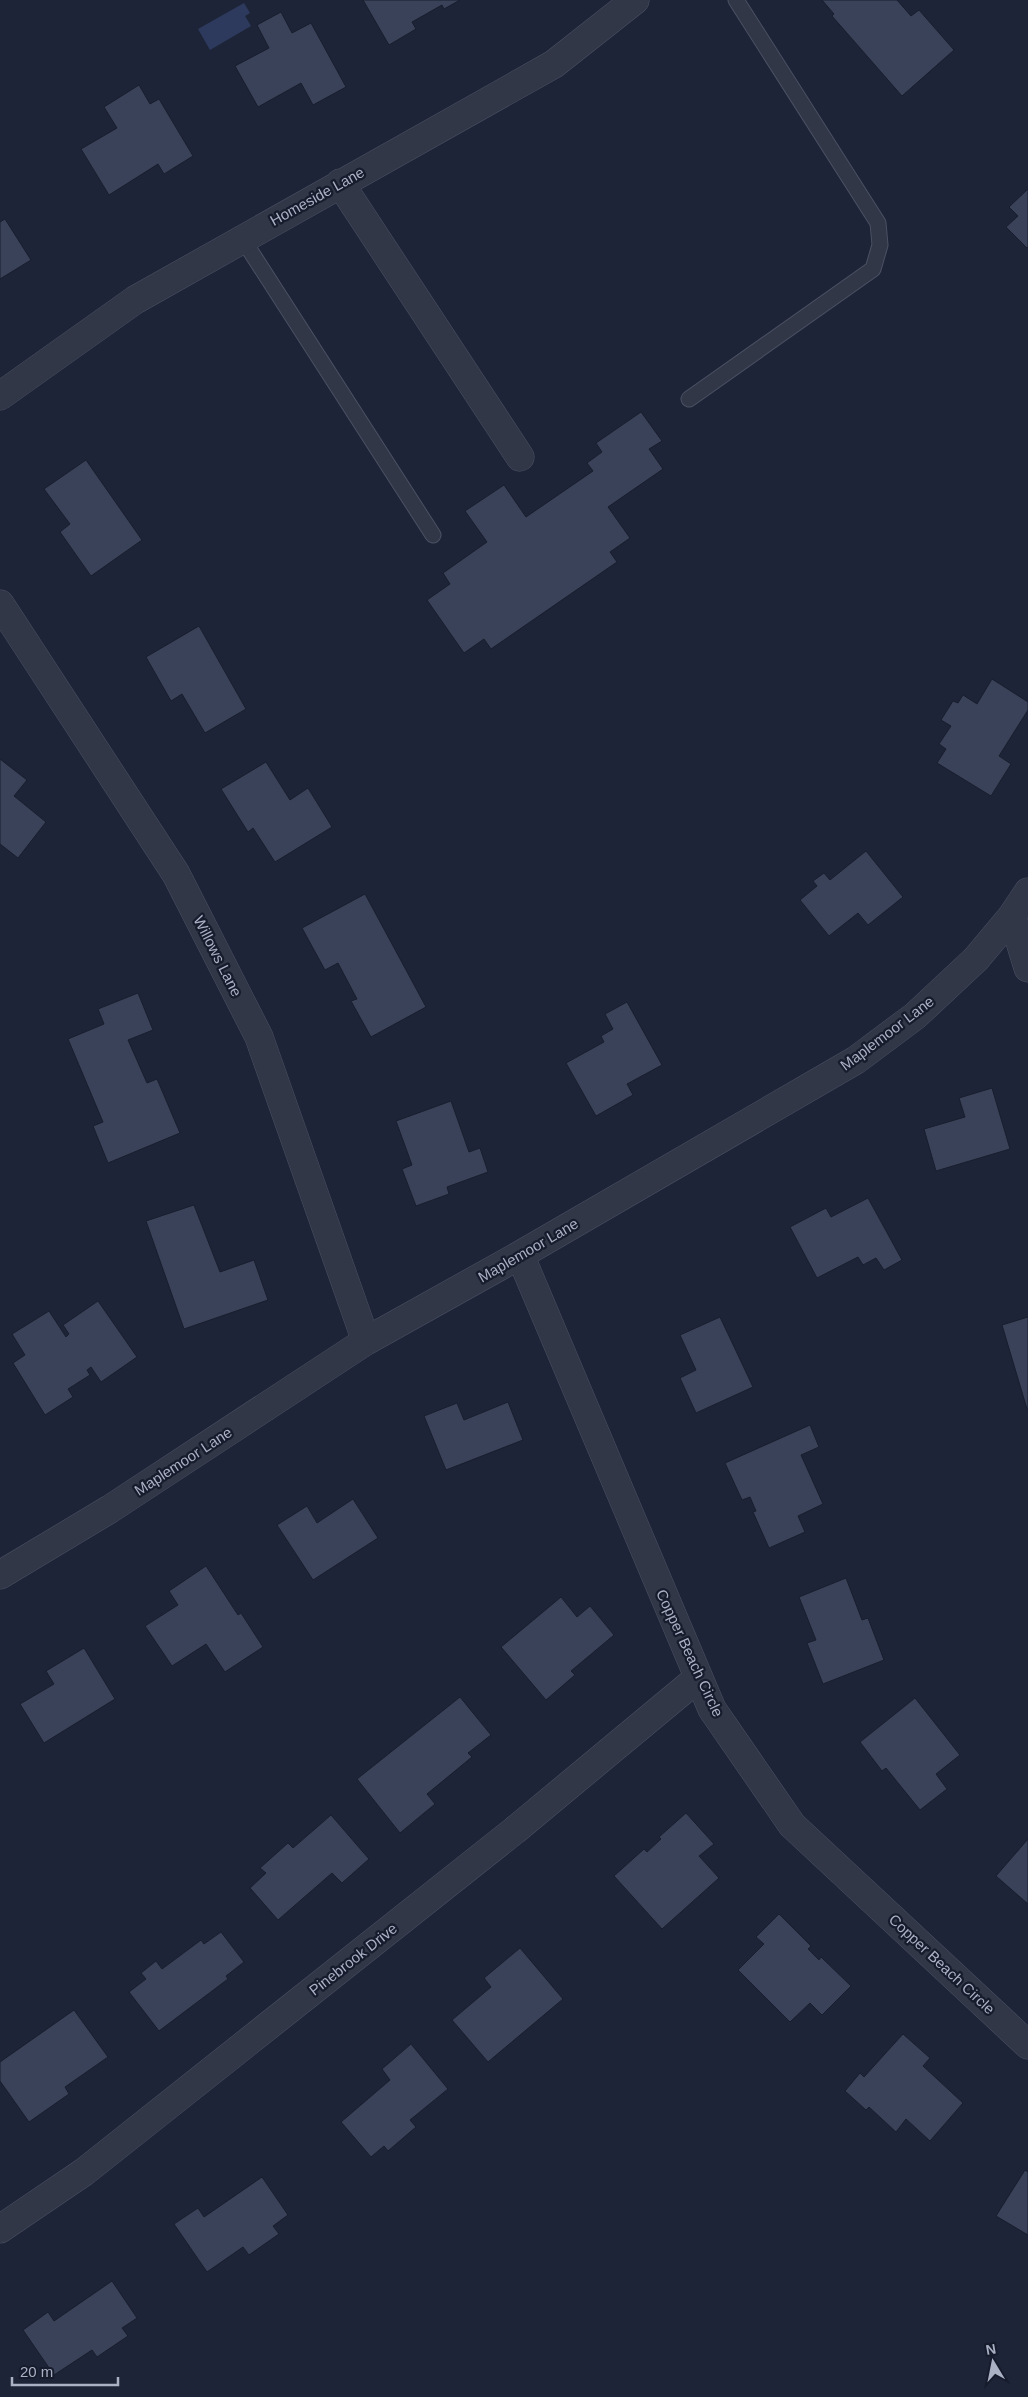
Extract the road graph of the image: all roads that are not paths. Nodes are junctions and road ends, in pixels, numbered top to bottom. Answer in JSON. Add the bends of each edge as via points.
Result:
{"nodes":[{"id":1,"x":635,"y":0,"type":"edge"},
{"id":2,"x":736,"y":0,"type":"edge"},
{"id":3,"x":340,"y":183,"type":"junction"},
{"id":4,"x":242,"y":238,"type":"junction"},
{"id":5,"x":0,"y":396,"type":"edge"},
{"id":6,"x":689,"y":399,"type":"dead end"},
{"id":7,"x":520,"y":457,"type":"dead end"},
{"id":8,"x":433,"y":535,"type":"dead end"},
{"id":9,"x":0,"y":604,"type":"edge"},
{"id":10,"x":1028,"y":892,"type":"edge"},
{"id":11,"x":1012,"y":916,"type":"junction"},
{"id":12,"x":1028,"y":968,"type":"edge"},
{"id":13,"x":520,"y":1255,"type":"junction"},
{"id":14,"x":366,"y":1341,"type":"junction"},
{"id":15,"x":0,"y":1575,"type":"edge"},
{"id":16,"x":698,"y":1678,"type":"junction"},
{"id":17,"x":1028,"y":2045,"type":"edge"},
{"id":18,"x":0,"y":2229,"type":"edge"}],
"edges":[{"from":1,"to":3,"type":"street","name":"Homeside Lane","via":[[554,64]]},
{"from":2,"to":6,"type":"lane","via":[[878,224],[880,245],[873,269]]},
{"from":3,"to":4,"type":"street","name":"Homeside Lane"},
{"from":3,"to":7,"type":"street"},
{"from":4,"to":5,"type":"street","name":"Homeside Lane","via":[[135,300]]},
{"from":4,"to":8,"type":"lane"},
{"from":9,"to":14,"type":"street","name":"Willows Lane","via":[[176,874],[259,1037]]},
{"from":10,"to":11,"type":"street","name":"Maplemoor Lane"},
{"from":11,"to":12,"type":"street"},
{"from":11,"to":13,"type":"street","name":"Maplemoor Lane","via":[[976,959],[914,1016],[856,1060]]},
{"from":13,"to":14,"type":"street","name":"Maplemoor Lane"},
{"from":13,"to":16,"type":"street","name":"Copper Beach Circle"},
{"from":14,"to":15,"type":"street","name":"Maplemoor Lane","via":[[110,1509]]},
{"from":16,"to":17,"type":"street","name":"Copper Beach Circle","via":[[712,1709],[792,1825]]},
{"from":16,"to":18,"type":"street","name":"Pinebrook Drive","via":[[515,1830],[107,2153]]}]}
